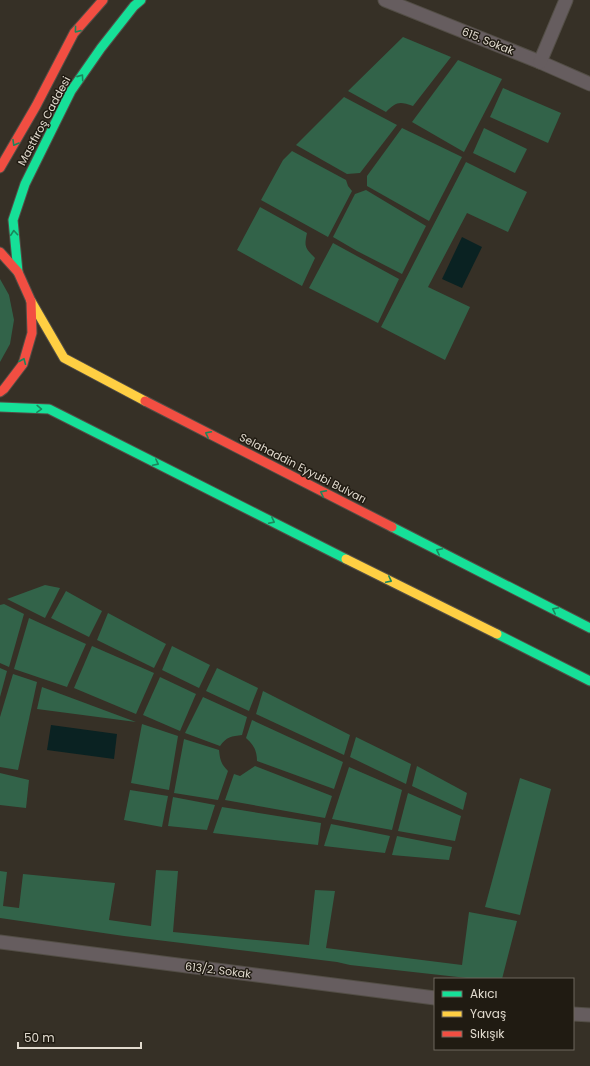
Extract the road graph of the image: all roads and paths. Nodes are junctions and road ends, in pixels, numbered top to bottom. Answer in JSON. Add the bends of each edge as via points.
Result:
{"nodes":[{"id":1,"x":103,"y":0,"type":"edge"},
{"id":2,"x":141,"y":0,"type":"edge"},
{"id":3,"x":385,"y":0,"type":"edge"},
{"id":4,"x":566,"y":0,"type":"edge"},
{"id":5,"x":540,"y":62,"type":"junction"},
{"id":6,"x":590,"y":84,"type":"edge"},
{"id":7,"x":0,"y":168,"type":"edge"},
{"id":8,"x":0,"y":252,"type":"edge"},
{"id":9,"x":18,"y":272,"type":"junction"},
{"id":10,"x":31,"y":301,"type":"junction"},
{"id":11,"x":0,"y":392,"type":"edge"},
{"id":12,"x":0,"y":407,"type":"edge"},
{"id":13,"x":590,"y":628,"type":"edge"},
{"id":14,"x":590,"y":681,"type":"edge"},
{"id":15,"x":0,"y":942,"type":"edge"},
{"id":16,"x":434,"y":998,"type":"edge"},
{"id":17,"x":574,"y":1014,"type":"edge"},
{"id":18,"x":590,"y":1016,"type":"edge"}],
"edges":[{"from":1,"to":7,"type":"main road","name":"Mastfıroş Caddesi","one_way":true,"via":[[74,33]]},
{"from":9,"to":2,"type":"main road","name":"Mastfıroş Caddesi","one_way":true,"via":[[13,220],[25,184],[71,91],[129,12]]},
{"from":3,"to":5,"type":"street","name":"615. Sokak"},
{"from":4,"to":5,"type":"street"},
{"from":5,"to":6,"type":"street","name":"615. Sokak"},
{"from":8,"to":9,"type":"main road"},
{"from":9,"to":10,"type":"main road","name":"Selahaddin Eyyubi Bulvarı"},
{"from":11,"to":10,"type":"main road","one_way":true,"via":[[23,364],[32,333]]},
{"from":13,"to":10,"type":"main road","name":"Selahaddin Eyyubi Bulvarı","one_way":true,"via":[[64,358]]},
{"from":12,"to":14,"type":"main road","one_way":true,"via":[[49,409]]},
{"from":15,"to":16,"type":"street","name":"613/2. Sokak"},
{"from":17,"to":18,"type":"street"}]}
